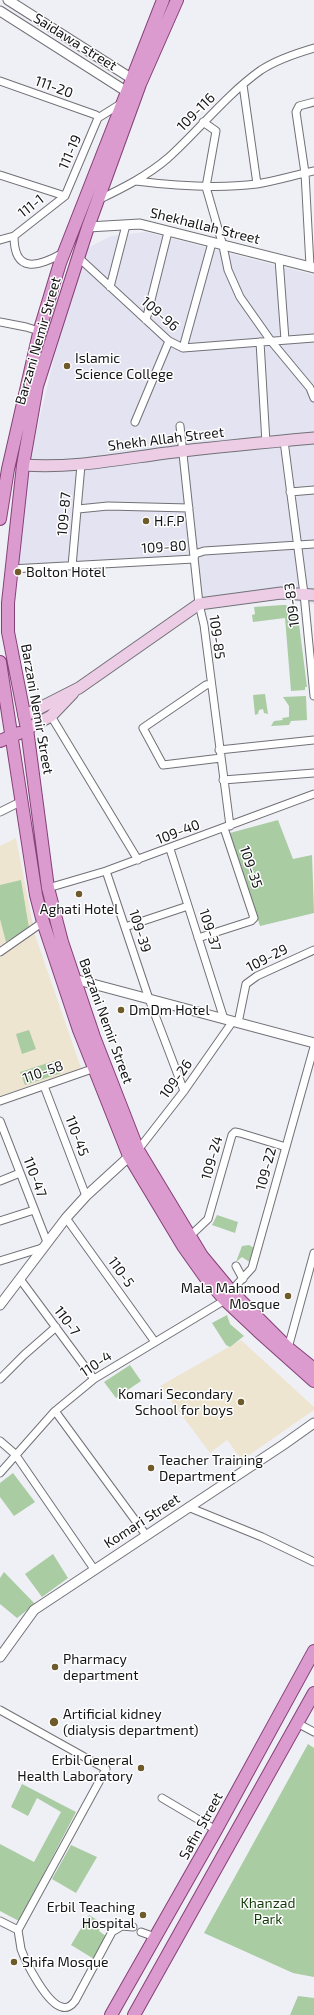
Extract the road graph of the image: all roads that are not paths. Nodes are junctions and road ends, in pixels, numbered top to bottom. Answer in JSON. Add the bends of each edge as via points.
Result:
{"nodes":[{"id":1,"x":163,"y":0,"type":"edge"},
{"id":2,"x":177,"y":0,"type":"edge"},
{"id":3,"x":12,"y":1,"type":"edge"},
{"id":4,"x":0,"y":11,"type":"edge"},
{"id":5,"x":314,"y":48,"type":"edge"},
{"id":6,"x":115,"y":68,"type":"junction"},
{"id":7,"x":110,"y":80,"type":"junction"},
{"id":8,"x":0,"y":81,"type":"edge"},
{"id":9,"x":136,"y":81,"type":"junction"},
{"id":10,"x":243,"y":85,"type":"junction"},
{"id":11,"x":131,"y":94,"type":"junction"},
{"id":12,"x":314,"y":102,"type":"edge"},
{"id":13,"x":122,"y":103,"type":"junction"},
{"id":14,"x":98,"y":118,"type":"junction"},
{"id":15,"x":203,"y":122,"type":"junction"},
{"id":16,"x":314,"y":171,"type":"edge"},
{"id":17,"x":305,"y":173,"type":"junction"},
{"id":18,"x":0,"y":175,"type":"edge"},
{"id":19,"x":136,"y":181,"type":"junction"},
{"id":20,"x":257,"y":184,"type":"junction"},
{"id":21,"x":206,"y":187,"type":"junction"},
{"id":22,"x":65,"y":196,"type":"junction"},
{"id":23,"x":98,"y":200,"type":"junction"},
{"id":24,"x":126,"y":225,"type":"junction"},
{"id":25,"x":88,"y":227,"type":"junction"},
{"id":26,"x":168,"y":232,"type":"junction"},
{"id":27,"x":14,"y":236,"type":"junction"},
{"id":28,"x":0,"y":240,"type":"edge"},
{"id":29,"x":212,"y":243,"type":"junction"},
{"id":30,"x":223,"y":246,"type":"junction"},
{"id":31,"x":63,"y":253,"type":"junction"},
{"id":32,"x":78,"y":257,"type":"junction"},
{"id":33,"x":279,"y":259,"type":"junction"},
{"id":34,"x":312,"y":267,"type":"edge"},
{"id":35,"x":110,"y":287,"type":"junction"},
{"id":36,"x":146,"y":320,"type":"junction"},
{"id":37,"x":0,"y":322,"type":"edge"},
{"id":38,"x":40,"y":331,"type":"junction"},
{"id":39,"x":314,"y":338,"type":"edge"},
{"id":40,"x":285,"y":340,"type":"junction"},
{"id":41,"x":169,"y":341,"type":"junction"},
{"id":42,"x":271,"y":341,"type":"junction"},
{"id":43,"x":260,"y":342,"type":"junction"},
{"id":44,"x":183,"y":348,"type":"junction"},
{"id":45,"x":312,"y":387,"type":"edge"},
{"id":46,"x":314,"y":398,"type":"edge"},
{"id":47,"x":135,"y":422,"type":"dead end"},
{"id":48,"x":180,"y":426,"type":"dead end"},
{"id":49,"x":314,"y":438,"type":"edge"},
{"id":50,"x":284,"y":441,"type":"junction"},
{"id":51,"x":266,"y":443,"type":"junction"},
{"id":52,"x":183,"y":451,"type":"junction"},
{"id":53,"x":23,"y":465,"type":"junction"},
{"id":54,"x":81,"y":465,"type":"junction"},
{"id":55,"x":4,"y":469,"type":"edge"},
{"id":56,"x":314,"y":490,"type":"edge"},
{"id":57,"x":290,"y":492,"type":"junction"},
{"id":58,"x":189,"y":508,"type":"junction"},
{"id":59,"x":78,"y":509,"type":"junction"},
{"id":60,"x":0,"y":519,"type":"edge"},
{"id":61,"x":314,"y":544,"type":"edge"},
{"id":62,"x":297,"y":546,"type":"junction"},
{"id":63,"x":194,"y":559,"type":"junction"},
{"id":64,"x":72,"y":566,"type":"junction"},
{"id":65,"x":12,"y":569,"type":"junction"},
{"id":66,"x":309,"y":595,"type":"edge"},
{"id":67,"x":199,"y":604,"type":"junction"},
{"id":68,"x":0,"y":662,"type":"edge"},
{"id":69,"x":211,"y":684,"type":"junction"},
{"id":70,"x":79,"y":688,"type":"junction"},
{"id":71,"x":314,"y":696,"type":"edge"},
{"id":72,"x":24,"y":716,"type":"junction"},
{"id":73,"x":51,"y":716,"type":"junction"},
{"id":74,"x":5,"y":726,"type":"edge"},
{"id":75,"x":27,"y":729,"type":"junction"},
{"id":76,"x":12,"y":735,"type":"junction"},
{"id":77,"x":314,"y":740,"type":"edge"},
{"id":78,"x":0,"y":741,"type":"edge"},
{"id":79,"x":219,"y":750,"type":"junction"},
{"id":80,"x":220,"y":758,"type":"junction"},
{"id":81,"x":314,"y":772,"type":"edge"},
{"id":82,"x":223,"y":780,"type":"junction"},
{"id":83,"x":314,"y":794,"type":"edge"},
{"id":84,"x":22,"y":801,"type":"junction"},
{"id":85,"x":0,"y":812,"type":"edge"},
{"id":86,"x":227,"y":827,"type":"junction"},
{"id":87,"x":170,"y":849,"type":"junction"},
{"id":88,"x":138,"y":860,"type":"junction"},
{"id":89,"x":106,"y":872,"type":"junction"},
{"id":90,"x":48,"y":888,"type":"junction"},
{"id":91,"x":188,"y":906,"type":"junction"},
{"id":92,"x":43,"y":922,"type":"junction"},
{"id":93,"x":125,"y":927,"type":"junction"},
{"id":94,"x":198,"y":938,"type":"junction"},
{"id":95,"x":314,"y":950,"type":"edge"},
{"id":96,"x":0,"y":952,"type":"edge"},
{"id":97,"x":74,"y":979,"type":"junction"},
{"id":98,"x":149,"y":999,"type":"junction"},
{"id":99,"x":232,"y":1021,"type":"junction"},
{"id":100,"x":314,"y":1043,"type":"edge"},
{"id":101,"x":314,"y":1047,"type":"edge"},
{"id":102,"x":95,"y":1068,"type":"junction"},
{"id":103,"x":44,"y":1086,"type":"junction"},
{"id":104,"x":184,"y":1091,"type":"junction"},
{"id":105,"x":0,"y":1101,"type":"edge"},
{"id":106,"x":0,"y":1121,"type":"edge"},
{"id":107,"x":8,"y":1141,"type":"junction"},
{"id":108,"x":0,"y":1144,"type":"edge"},
{"id":109,"x":286,"y":1147,"type":"junction"},
{"id":110,"x":134,"y":1153,"type":"junction"},
{"id":111,"x":20,"y":1173,"type":"junction"},
{"id":112,"x":0,"y":1181,"type":"edge"},
{"id":113,"x":86,"y":1196,"type":"junction"},
{"id":114,"x":34,"y":1210,"type":"junction"},
{"id":115,"x":66,"y":1218,"type":"junction"},
{"id":116,"x":0,"y":1221,"type":"edge"},
{"id":117,"x":189,"y":1236,"type":"junction"},
{"id":118,"x":45,"y":1245,"type":"junction"},
{"id":119,"x":314,"y":1253,"type":"edge"},
{"id":120,"x":0,"y":1261,"type":"edge"},
{"id":121,"x":236,"y":1266,"type":"dead end"},
{"id":122,"x":20,"y":1279,"type":"junction"},
{"id":123,"x":243,"y":1279,"type":"junction"},
{"id":124,"x":228,"y":1295,"type":"junction"},
{"id":125,"x":0,"y":1304,"type":"edge"},
{"id":126,"x":56,"y":1327,"type":"junction"},
{"id":127,"x":155,"y":1342,"type":"junction"},
{"id":128,"x":288,"y":1348,"type":"junction"},
{"id":129,"x":314,"y":1369,"type":"edge"},
{"id":130,"x":0,"y":1380,"type":"edge"},
{"id":131,"x":94,"y":1380,"type":"junction"},
{"id":132,"x":314,"y":1381,"type":"edge"},
{"id":133,"x":55,"y":1411,"type":"junction"},
{"id":134,"x":314,"y":1423,"type":"edge"},
{"id":135,"x":0,"y":1441,"type":"edge"},
{"id":136,"x":15,"y":1454,"type":"junction"},
{"id":137,"x":0,"y":1473,"type":"edge"},
{"id":138,"x":188,"y":1507,"type":"junction"},
{"id":139,"x":146,"y":1535,"type":"junction"},
{"id":140,"x":314,"y":1562,"type":"edge"},
{"id":141,"x":94,"y":1569,"type":"junction"},
{"id":142,"x":314,"y":1651,"type":"edge"},
{"id":143,"x":0,"y":1657,"type":"edge"},
{"id":144,"x":314,"y":1693,"type":"edge"},
{"id":145,"x":0,"y":1710,"type":"edge"},
{"id":146,"x":297,"y":1723,"type":"junction"},
{"id":147,"x":314,"y":1732,"type":"edge"},
{"id":148,"x":162,"y":1798,"type":"dead end"},
{"id":149,"x":216,"y":1830,"type":"junction"},
{"id":150,"x":0,"y":1921,"type":"edge"},
{"id":151,"x":133,"y":1927,"type":"dead end"},
{"id":152,"x":18,"y":1930,"type":"junction"},
{"id":153,"x":141,"y":1932,"type":"dead end"},
{"id":154,"x":155,"y":1937,"type":"junction"},
{"id":155,"x":111,"y":2015,"type":"edge"},
{"id":156,"x":134,"y":2015,"type":"edge"}],
"edges":[{"from":1,"to":9,"type":"main road","name":"Barzani Nemir Street"},
{"from":2,"to":9,"type":"main road","name":"Barzani Nemir Street"},
{"from":3,"to":6,"type":"street","name":"Saidawa street"},
{"from":4,"to":7,"type":"street","name":"Saidawa street"},
{"from":5,"to":10,"type":"street","name":"109-116","via":[[262,70]]},
{"from":6,"to":7,"type":"street","via":[[116,76]]},
{"from":6,"to":9,"type":"street","name":"Saidawa street"},
{"from":7,"to":11,"type":"street","name":"Saidawa street"},
{"from":8,"to":14,"type":"street","name":"111-20","via":[[96,115]]},
{"from":9,"to":11,"type":"main road","name":"Barzani Nemir Street"},
{"from":10,"to":15,"type":"street","name":"109-116"},
{"from":10,"to":20,"type":"street"},
{"from":11,"to":13,"type":"main road","name":"Barzani Nemir Street"},
{"from":11,"to":23,"type":"main road","name":"Barzani Nemir Street","via":[[115,155]]},
{"from":12,"to":17,"type":"street","via":[[299,106],[296,112]]},
{"from":13,"to":14,"type":"street"},
{"from":13,"to":31,"type":"main road","name":"Barzani Nemir Street"},
{"from":14,"to":22,"type":"street","name":"111-19"},
{"from":15,"to":19,"type":"street","name":"109-116","via":[[168,158]]},
{"from":15,"to":21,"type":"street","via":[[216,133]]},
{"from":16,"to":17,"type":"street"},
{"from":17,"to":20,"type":"street"},
{"from":17,"to":34,"type":"street"},
{"from":18,"to":22,"type":"street"},
{"from":19,"to":21,"type":"street"},
{"from":19,"to":23,"type":"street","name":"109-116"},
{"from":20,"to":21,"type":"street"},
{"from":21,"to":30,"type":"street"},
{"from":22,"to":27,"type":"street","name":"111-1"},
{"from":23,"to":25,"type":"main road","name":"Barzani Nemir Street"},
{"from":24,"to":25,"type":"street","name":"Shekhallah Street"},
{"from":24,"to":26,"type":"street","name":"Shekhallah Street","via":[[140,224]]},
{"from":24,"to":35,"type":"street"},
{"from":25,"to":32,"type":"main road","name":"Barzani Nemir Street"},
{"from":26,"to":29,"type":"street","name":"Shekhallah Street"},
{"from":26,"to":36,"type":"street"},
{"from":27,"to":28,"type":"street"},
{"from":27,"to":31,"type":"street","via":[[16,253],[25,263],[43,264]]},
{"from":29,"to":30,"type":"street","name":"Shekhallah Street"},
{"from":29,"to":44,"type":"street"},
{"from":30,"to":33,"type":"street","name":"Shekhallah Street"},
{"from":30,"to":42,"type":"street","via":[[228,270],[240,297]]},
{"from":31,"to":38,"type":"main road","name":"Barzani Nemir Street"},
{"from":32,"to":35,"type":"street","name":"109-96"},
{"from":32,"to":53,"type":"main road","name":"Barzani Nemir Street","via":[[37,386]]},
{"from":33,"to":34,"type":"street","name":"Shekhallah Street"},
{"from":33,"to":40,"type":"street"},
{"from":35,"to":36,"type":"street","name":"109-96"},
{"from":36,"to":41,"type":"street","name":"109-96"},
{"from":37,"to":38,"type":"street"},
{"from":38,"to":55,"type":"main road","name":"Barzani Nemir Street"},
{"from":39,"to":40,"type":"street","name":"109-96"},
{"from":40,"to":42,"type":"street","name":"109-96"},
{"from":41,"to":44,"type":"street","name":"109-96"},
{"from":41,"to":47,"type":"street"},
{"from":42,"to":43,"type":"street","name":"109-96"},
{"from":42,"to":45,"type":"street"},
{"from":43,"to":44,"type":"street","name":"109-96"},
{"from":43,"to":51,"type":"street"},
{"from":45,"to":46,"type":"street"},
{"from":48,"to":52,"type":"street","name":"109-85"},
{"from":49,"to":50,"type":"main road","name":"Shekh Allah Street"},
{"from":50,"to":51,"type":"main road","name":"Shekh Allah Street"},
{"from":50,"to":57,"type":"street","name":"109-83"},
{"from":51,"to":52,"type":"main road","name":"Shekh Allah Street"},
{"from":52,"to":54,"type":"main road","name":"Shekh Allah Street"},
{"from":52,"to":58,"type":"street","name":"109-85"},
{"from":53,"to":54,"type":"main road","name":"Shekh Allah Street"},
{"from":53,"to":65,"type":"main road","name":"Barzani Nemir Street"},
{"from":54,"to":59,"type":"street","name":"109-87"},
{"from":55,"to":60,"type":"main road","name":"Barzani Nemir Street"},
{"from":56,"to":57,"type":"street"},
{"from":57,"to":62,"type":"street","name":"109-83"},
{"from":58,"to":59,"type":"street","via":[[108,506]]},
{"from":58,"to":63,"type":"street","name":"109-85"},
{"from":59,"to":64,"type":"street","name":"109-87"},
{"from":61,"to":62,"type":"street","name":"109-80"},
{"from":62,"to":63,"type":"street","name":"109-80","via":[[204,551],[195,554]]},
{"from":62,"to":66,"type":"street","name":"109-83"},
{"from":63,"to":64,"type":"street","name":"109-80"},
{"from":63,"to":67,"type":"street","name":"109-85"},
{"from":64,"to":65,"type":"street","name":"109-80"},
{"from":65,"to":72,"type":"main road","name":"Barzani Nemir Street","via":[[8,632]]},
{"from":66,"to":67,"type":"main road","via":[[281,593]]},
{"from":66,"to":71,"type":"street","name":"109-83"},
{"from":67,"to":69,"type":"street","name":"109-85"},
{"from":67,"to":70,"type":"main road"},
{"from":68,"to":74,"type":"main road","name":"Barzani Nemir Street"},
{"from":69,"to":79,"type":"street","name":"109-85"},
{"from":69,"to":80,"type":"street","via":[[142,728],[163,765]]},
{"from":70,"to":72,"type":"main road"},
{"from":70,"to":73,"type":"main road"},
{"from":72,"to":74,"type":"main road"},
{"from":72,"to":75,"type":"main road","name":"Barzani Nemir Street"},
{"from":73,"to":75,"type":"main road"},
{"from":73,"to":88,"type":"street"},
{"from":74,"to":76,"type":"main road","name":"Barzani Nemir Street"},
{"from":75,"to":76,"type":"main road"},
{"from":75,"to":90,"type":"main road","name":"Barzani Nemir Street"},
{"from":76,"to":78,"type":"main road"},
{"from":76,"to":84,"type":"main road","name":"Barzani Nemir Street"},
{"from":77,"to":79,"type":"street"},
{"from":79,"to":80,"type":"street","name":"109-85"},
{"from":80,"to":82,"type":"street","name":"109-85"},
{"from":81,"to":82,"type":"street"},
{"from":82,"to":86,"type":"street","name":"109-85"},
{"from":83,"to":86,"type":"street","name":"109-40"},
{"from":84,"to":85,"type":"street"},
{"from":84,"to":92,"type":"main road","name":"Barzani Nemir Street","via":[[36,895]]},
{"from":86,"to":87,"type":"street","name":"109-40"},
{"from":86,"to":94,"type":"street","name":"109-35","via":[[254,918]]},
{"from":87,"to":88,"type":"street","name":"109-40"},
{"from":87,"to":91,"type":"street","name":"109-37"},
{"from":88,"to":89,"type":"street","name":"109-40"},
{"from":89,"to":90,"type":"street","name":"109-40"},
{"from":89,"to":93,"type":"street","name":"109-39"},
{"from":90,"to":97,"type":"main road","name":"Barzani Nemir Street"},
{"from":91,"to":93,"type":"street"},
{"from":91,"to":94,"type":"street","name":"109-37"},
{"from":92,"to":96,"type":"street"},
{"from":92,"to":102,"type":"main road","name":"Barzani Nemir Street","via":[[79,1030]]},
{"from":93,"to":98,"type":"street","name":"109-39"},
{"from":94,"to":99,"type":"street","name":"109-37"},
{"from":95,"to":99,"type":"street","name":"109-29","via":[[257,976],[246,984]]},
{"from":97,"to":98,"type":"street"},
{"from":97,"to":110,"type":"main road","name":"Barzani Nemir Street"},
{"from":98,"to":99,"type":"street"},
{"from":98,"to":104,"type":"street","name":"109-39"},
{"from":99,"to":100,"type":"street"},
{"from":99,"to":104,"type":"street","name":"109-26"},
{"from":101,"to":109,"type":"street","name":"109-22"},
{"from":102,"to":103,"type":"street","name":"110-58"},
{"from":102,"to":110,"type":"main road","name":"Barzani Nemir Street"},
{"from":103,"to":105,"type":"street","name":"110-58"},
{"from":103,"to":113,"type":"street","name":"110-45"},
{"from":104,"to":110,"type":"street","name":"109-26"},
{"from":106,"to":107,"type":"street","name":"110-47"},
{"from":107,"to":108,"type":"street"},
{"from":107,"to":111,"type":"street","name":"110-47"},
{"from":109,"to":117,"type":"street","name":"109-24","via":[[235,1132],[208,1219]]},
{"from":109,"to":123,"type":"street","name":"109-22","via":[[252,1268]]},
{"from":110,"to":113,"type":"street"},
{"from":110,"to":117,"type":"main road","name":"Barzani Nemir Street"},
{"from":110,"to":124,"type":"main road","name":"Barzani Nemir Street","via":[[183,1246]]},
{"from":111,"to":112,"type":"street"},
{"from":111,"to":114,"type":"street","name":"110-47"},
{"from":113,"to":115,"type":"street"},
{"from":114,"to":116,"type":"street"},
{"from":114,"to":118,"type":"street","name":"110-47"},
{"from":115,"to":118,"type":"street"},
{"from":115,"to":127,"type":"street","name":"110-5"},
{"from":117,"to":124,"type":"main road","name":"Barzani Nemir Street"},
{"from":118,"to":120,"type":"street"},
{"from":118,"to":122,"type":"street"},
{"from":119,"to":128,"type":"street"},
{"from":121,"to":123,"type":"street"},
{"from":122,"to":125,"type":"street"},
{"from":122,"to":126,"type":"street","name":"110-7"},
{"from":123,"to":124,"type":"street","name":"109-22"},
{"from":124,"to":127,"type":"street","name":"110-4"},
{"from":124,"to":128,"type":"main road","name":"Barzani Nemir Street"},
{"from":124,"to":132,"type":"main road","name":"Barzani Nemir Street"},
{"from":126,"to":130,"type":"street"},
{"from":126,"to":131,"type":"street","name":"110-7"},
{"from":127,"to":131,"type":"street","name":"110-4"},
{"from":128,"to":129,"type":"main road","name":"Barzani Nemir Street"},
{"from":131,"to":133,"type":"street","name":"110-4"},
{"from":133,"to":136,"type":"street","name":"110-4"},
{"from":133,"to":139,"type":"street"},
{"from":134,"to":138,"type":"street","name":"Komari Street"},
{"from":135,"to":136,"type":"street"},
{"from":136,"to":137,"type":"street","name":"110-4"},
{"from":136,"to":141,"type":"street"},
{"from":138,"to":139,"type":"street","name":"Komari Street"},
{"from":138,"to":140,"type":"street","via":[[262,1537]]},
{"from":139,"to":141,"type":"street","name":"Komari Street"},
{"from":141,"to":143,"type":"street","name":"Komari Street","via":[[34,1610]]},
{"from":142,"to":149,"type":"main road","name":"Safin Street"},
{"from":144,"to":146,"type":"main road"},
{"from":145,"to":152,"type":"street","via":[[106,1769]]},
{"from":146,"to":147,"type":"street"},
{"from":146,"to":156,"type":"main road"},
{"from":148,"to":149,"type":"street"},
{"from":149,"to":154,"type":"main road","name":"Safin Street"},
{"from":150,"to":152,"type":"street"},
{"from":151,"to":152,"type":"street","via":[[122,1926],[112,1932],[76,2002],[63,2008],[54,2004],[32,1972],[21,1949]]},
{"from":153,"to":154,"type":"street"},
{"from":154,"to":155,"type":"main road","name":"Safin Street"}]}
